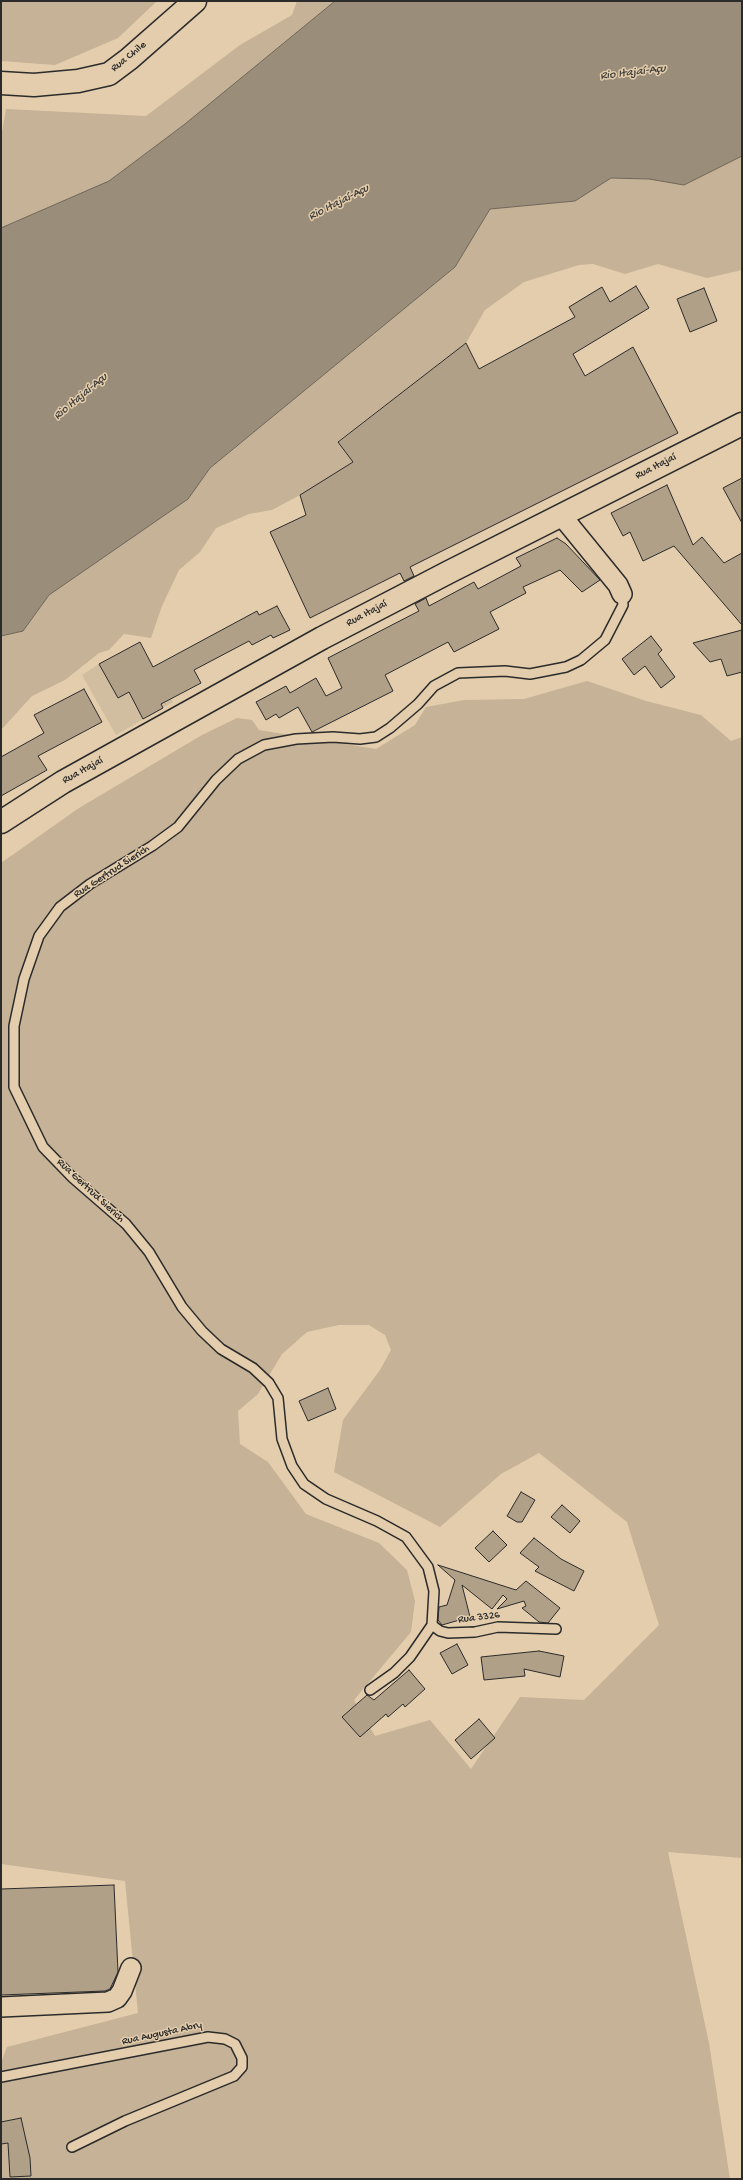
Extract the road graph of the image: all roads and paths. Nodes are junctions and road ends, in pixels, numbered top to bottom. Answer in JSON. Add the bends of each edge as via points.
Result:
{"nodes":[{"id":1,"x":195,"y":1,"type":"edge"},
{"id":2,"x":1,"y":83,"type":"edge"},
{"id":3,"x":742,"y":424,"type":"edge"},
{"id":4,"x":561,"y":515,"type":"junction"},
{"id":5,"x":622,"y":594,"type":"joint"},
{"id":6,"x":1,"y":822,"type":"edge"},
{"id":7,"x":432,"y":1625,"type":"junction"},
{"id":8,"x":556,"y":1629,"type":"dead end"},
{"id":9,"x":370,"y":1690,"type":"dead end"},
{"id":10,"x":131,"y":1968,"type":"dead end"},
{"id":11,"x":1,"y":2007,"type":"edge"},
{"id":12,"x":1,"y":2077,"type":"edge"},
{"id":13,"x":72,"y":2147,"type":"dead end"}],
"edges":[{"from":1,"to":2,"type":"main road","name":"Rua Chile","via":[[109,74],[78,81],[34,85]]},
{"from":3,"to":4,"type":"main road","name":"Rua Itajaí"},
{"from":4,"to":5,"type":"street","name":"Rua Gertrud Sierich","via":[[618,585]]},
{"from":4,"to":6,"type":"main road","name":"Rua Itajaí","via":[[322,638],[63,782]]},
{"from":5,"to":7,"type":"lane","name":"Rua Gertrud Sierich","via":[[623,605],[605,640],[594,651],[566,667],[530,674],[505,671],[458,673],[434,686],[395,724],[376,736],[360,739],[296,739],[264,745],[238,759],[216,780],[178,827],[90,884],[60,907],[38,936],[24,979],[14,1026],[14,1087],[43,1147],[73,1178],[126,1224],[149,1252],[182,1307],[202,1330],[222,1349],[253,1368],[269,1383],[278,1398],[282,1439],[292,1466],[304,1484],[326,1499],[377,1521],[406,1537],[428,1567],[434,1591]]},
{"from":7,"to":8,"type":"lane","name":"Rua 3326","via":[[448,1633],[475,1632],[498,1627]]},
{"from":7,"to":9,"type":"lane","via":[[410,1657],[394,1673]]},
{"from":10,"to":11,"type":"street","via":[[122,1992],[108,2002]]},
{"from":12,"to":13,"type":"lane","name":"Rua Augusta Abry","via":[[208,2037],[225,2039],[235,2044],[242,2058],[242,2067],[234,2076],[125,2121]]}]}
